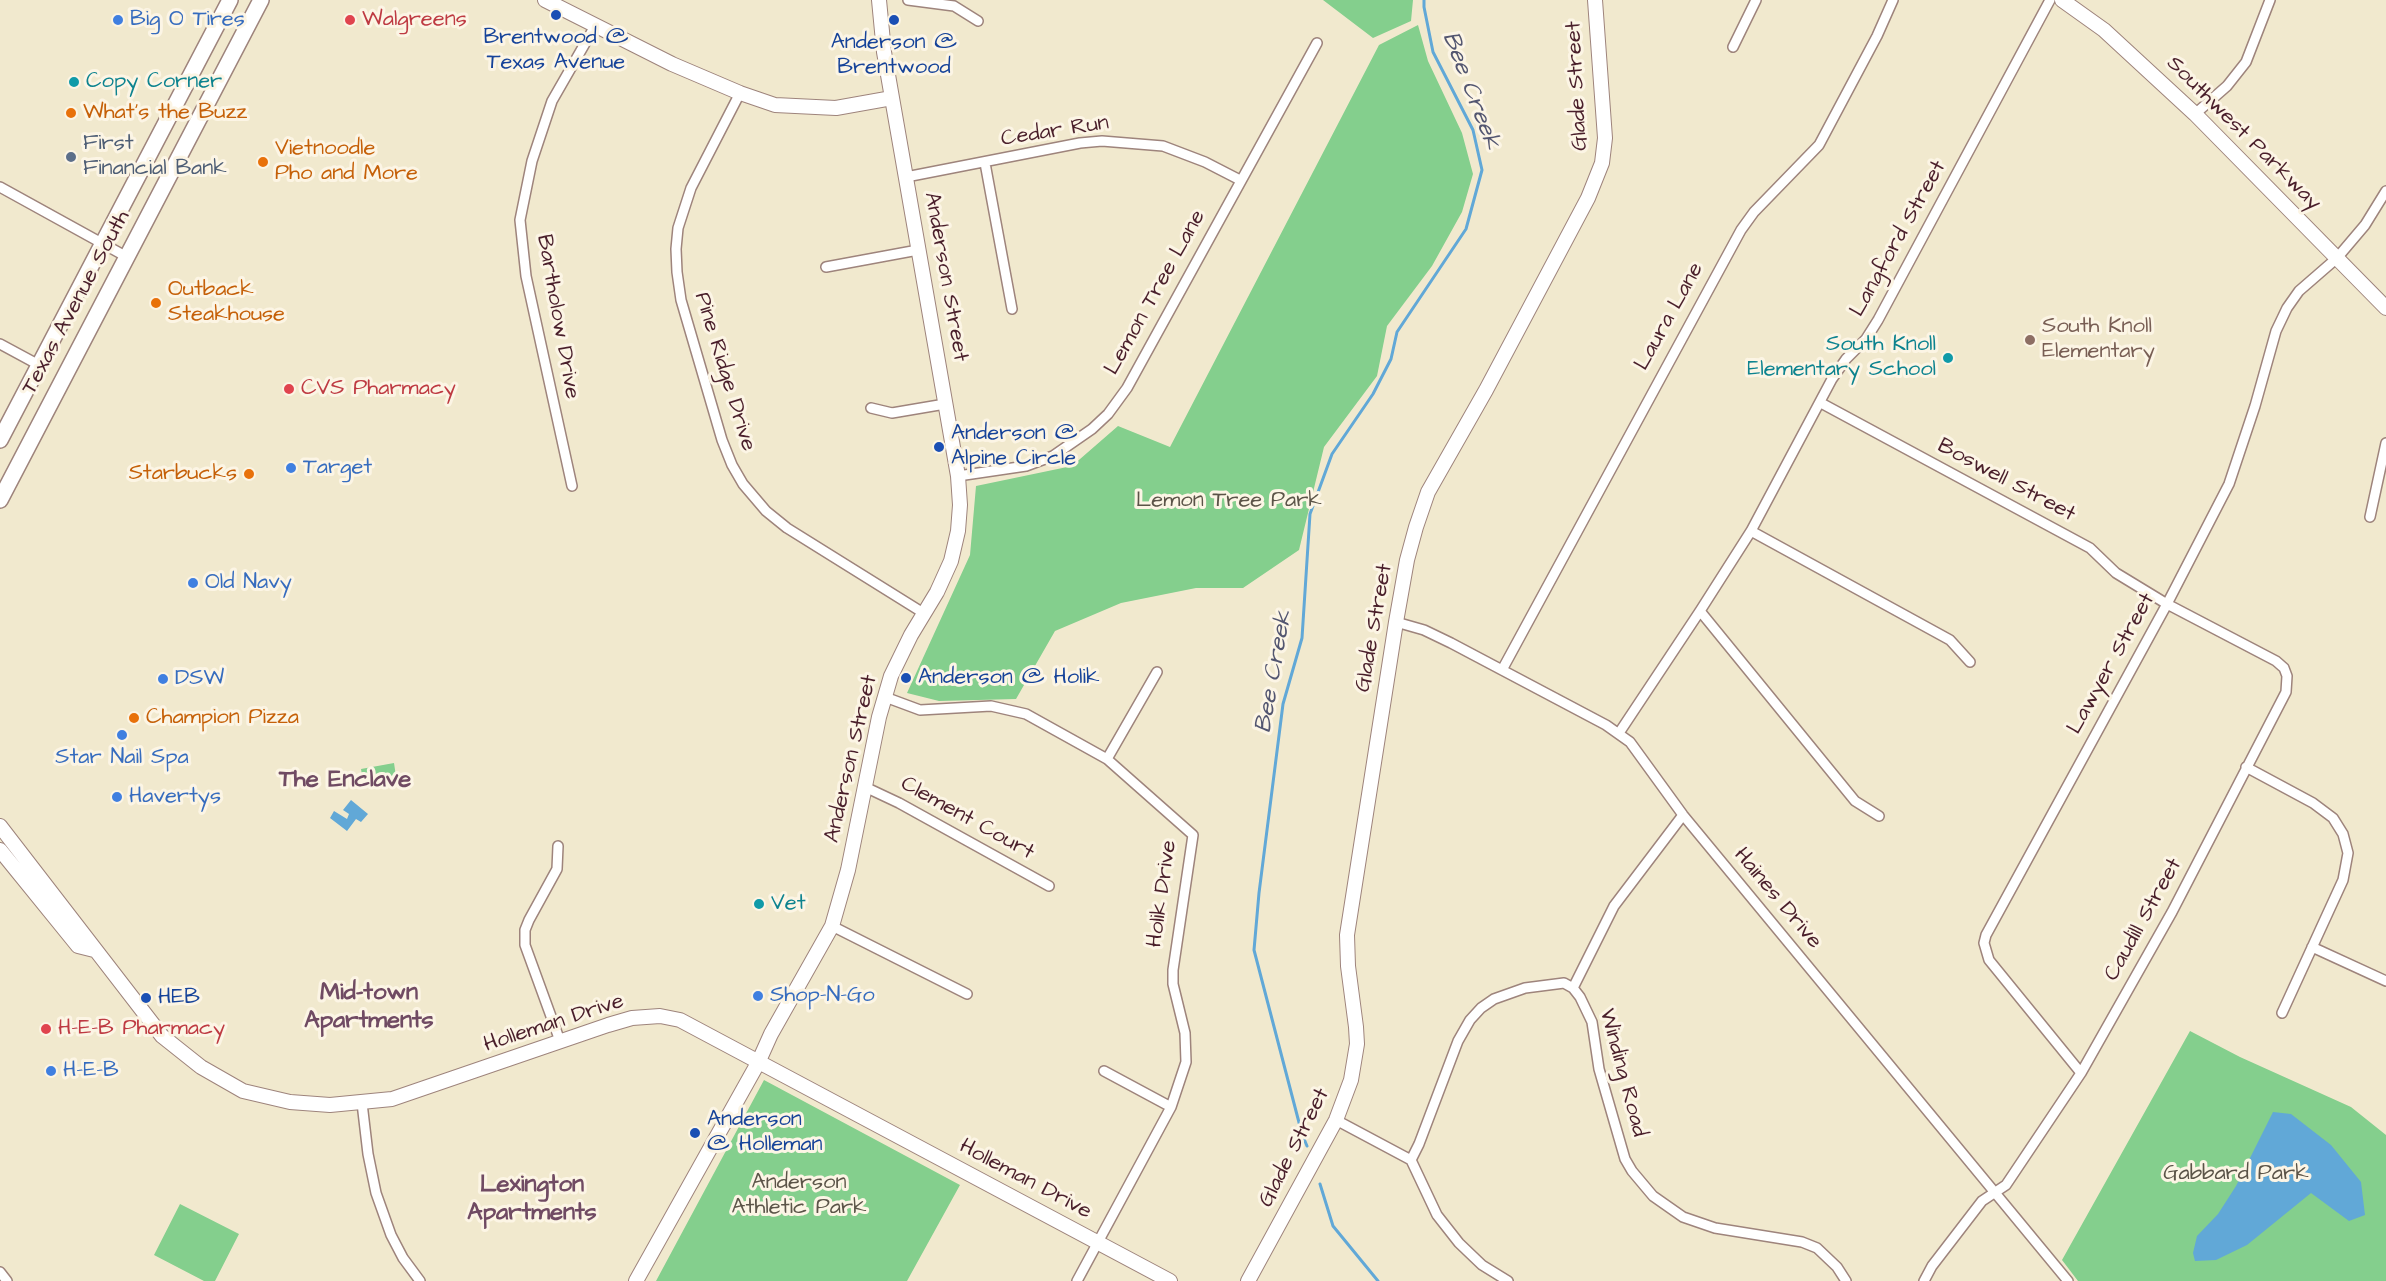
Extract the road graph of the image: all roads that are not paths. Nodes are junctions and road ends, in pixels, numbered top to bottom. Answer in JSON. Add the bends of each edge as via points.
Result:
{"nodes":[{"id":1,"x":230,"y":0,"type":"edge"},
{"id":2,"x":261,"y":0,"type":"edge"},
{"id":3,"x":546,"y":0,"type":"edge"},
{"id":4,"x":879,"y":0,"type":"edge"},
{"id":5,"x":908,"y":0,"type":"edge"},
{"id":6,"x":1595,"y":0,"type":"edge"},
{"id":7,"x":1756,"y":0,"type":"edge"},
{"id":8,"x":1893,"y":0,"type":"edge"},
{"id":9,"x":2050,"y":0,"type":"edge"},
{"id":10,"x":2062,"y":0,"type":"edge"},
{"id":11,"x":2270,"y":0,"type":"edge"},
{"id":12,"x":978,"y":21,"type":"dead end"},
{"id":13,"x":595,"y":26,"type":"junction"},
{"id":14,"x":1317,"y":43,"type":"dead end"},
{"id":15,"x":1733,"y":47,"type":"dead end"},
{"id":16,"x":740,"y":93,"type":"junction"},
{"id":17,"x":892,"y":99,"type":"junction"},
{"id":18,"x":2195,"y":114,"type":"junction"},
{"id":19,"x":985,"y":164,"type":"junction"},
{"id":20,"x":906,"y":177,"type":"junction"},
{"id":21,"x":1240,"y":180,"type":"junction"},
{"id":22,"x":0,"y":187,"type":"edge"},
{"id":23,"x":2386,"y":191,"type":"edge"},
{"id":24,"x":103,"y":244,"type":"junction"},
{"id":25,"x":918,"y":250,"type":"junction"},
{"id":26,"x":127,"y":257,"type":"junction"},
{"id":27,"x":2337,"y":258,"type":"junction"},
{"id":28,"x":826,"y":267,"type":"dead end"},
{"id":29,"x":2386,"y":308,"type":"edge"},
{"id":30,"x":1012,"y":309,"type":"dead end"},
{"id":31,"x":0,"y":344,"type":"edge"},
{"id":32,"x":39,"y":365,"type":"junction"},
{"id":33,"x":1821,"y":403,"type":"junction"},
{"id":34,"x":945,"y":404,"type":"junction"},
{"id":35,"x":871,"y":408,"type":"dead end"},
{"id":36,"x":0,"y":440,"type":"edge"},
{"id":37,"x":2386,"y":443,"type":"edge"},
{"id":38,"x":958,"y":476,"type":"junction"},
{"id":39,"x":572,"y":486,"type":"dead end"},
{"id":40,"x":0,"y":500,"type":"edge"},
{"id":41,"x":2370,"y":517,"type":"dead end"},
{"id":42,"x":1751,"y":531,"type":"junction"},
{"id":43,"x":2167,"y":604,"type":"junction"},
{"id":44,"x":1701,"y":611,"type":"junction"},
{"id":45,"x":925,"y":614,"type":"junction"},
{"id":46,"x":1396,"y":622,"type":"junction"},
{"id":47,"x":1970,"y":662,"type":"dead end"},
{"id":48,"x":1502,"y":670,"type":"junction"},
{"id":49,"x":1157,"y":672,"type":"dead end"},
{"id":50,"x":885,"y":697,"type":"junction"},
{"id":51,"x":1619,"y":733,"type":"junction"},
{"id":52,"x":1107,"y":759,"type":"junction"},
{"id":53,"x":2246,"y":767,"type":"junction"},
{"id":54,"x":865,"y":787,"type":"junction"},
{"id":55,"x":1683,"y":815,"type":"junction"},
{"id":56,"x":1879,"y":816,"type":"dead end"},
{"id":57,"x":2,"y":832,"type":"edge"},
{"id":58,"x":558,"y":846,"type":"dead end"},
{"id":59,"x":0,"y":850,"type":"edge"},
{"id":60,"x":1049,"y":886,"type":"dead end"},
{"id":61,"x":32,"y":890,"type":"junction"},
{"id":62,"x":70,"y":915,"type":"junction"},
{"id":63,"x":832,"y":926,"type":"junction"},
{"id":64,"x":2312,"y":947,"type":"junction"},
{"id":65,"x":94,"y":950,"type":"junction"},
{"id":66,"x":2386,"y":981,"type":"edge"},
{"id":67,"x":1573,"y":988,"type":"junction"},
{"id":68,"x":968,"y":994,"type":"dead end"},
{"id":69,"x":2282,"y":1013,"type":"dead end"},
{"id":70,"x":560,"y":1041,"type":"junction"},
{"id":71,"x":758,"y":1063,"type":"junction"},
{"id":72,"x":1104,"y":1071,"type":"dead end"},
{"id":73,"x":2081,"y":1073,"type":"junction"},
{"id":74,"x":362,"y":1103,"type":"junction"},
{"id":75,"x":1171,"y":1107,"type":"junction"},
{"id":76,"x":1336,"y":1120,"type":"junction"},
{"id":77,"x":1411,"y":1160,"type":"junction"},
{"id":78,"x":1995,"y":1194,"type":"junction"},
{"id":79,"x":1098,"y":1242,"type":"junction"},
{"id":80,"x":0,"y":1272,"type":"edge"},
{"id":81,"x":6,"y":1281,"type":"edge"},
{"id":82,"x":420,"y":1281,"type":"edge"},
{"id":83,"x":636,"y":1281,"type":"edge"},
{"id":84,"x":1077,"y":1281,"type":"edge"},
{"id":85,"x":1170,"y":1281,"type":"edge"},
{"id":86,"x":1248,"y":1281,"type":"edge"},
{"id":87,"x":1508,"y":1281,"type":"edge"},
{"id":88,"x":1846,"y":1281,"type":"edge"},
{"id":89,"x":1924,"y":1281,"type":"edge"},
{"id":90,"x":2068,"y":1281,"type":"edge"}],
"edges":[{"from":1,"to":24,"type":"main road","name":"Texas Avenue South"},
{"from":2,"to":26,"type":"main road","name":"Texas Avenue South"},
{"from":3,"to":13,"type":"street"},
{"from":4,"to":17,"type":"street","name":"Anderson Street"},
{"from":5,"to":12,"type":"street","via":[[954,6]]},
{"from":6,"to":46,"type":"street","name":"Glade Street","via":[[1605,138],[1602,163],[1588,198],[1428,492],[1407,560]]},
{"from":7,"to":15,"type":"street"},
{"from":8,"to":48,"type":"street","name":"Laura Lane","via":[[1819,145],[1741,230]]},
{"from":9,"to":33,"type":"street","name":"Langford Street","via":[[1878,320],[1832,379]]},
{"from":10,"to":18,"type":"street","name":"Southwest Parkway","via":[[2104,30]]},
{"from":11,"to":18,"type":"street","via":[[2246,62],[2227,86]]},
{"from":13,"to":16,"type":"street"},
{"from":13,"to":39,"type":"street","name":"Bartholow Drive","via":[[552,101],[532,161],[520,220],[528,286]]},
{"from":14,"to":21,"type":"street","name":"Lemon Tree Lane"},
{"from":16,"to":17,"type":"street","via":[[775,105],[809,108],[851,107]]},
{"from":16,"to":45,"type":"street","name":"Pine Ridge Drive","via":[[691,188],[678,228],[676,249],[681,300],[722,440],[743,484],[766,511]]},
{"from":17,"to":20,"type":"street","name":"Anderson Street"},
{"from":18,"to":27,"type":"street","name":"Southwest Parkway"},
{"from":19,"to":20,"type":"street","name":"Cedar Run"},
{"from":19,"to":21,"type":"street","name":"Cedar Run","via":[[1080,143],[1123,141],[1180,152]]},
{"from":19,"to":30,"type":"street"},
{"from":20,"to":25,"type":"street","name":"Anderson Street"},
{"from":21,"to":38,"type":"street","name":"Lemon Tree Lane","via":[[1108,414],[1053,456],[1026,466]]},
{"from":22,"to":24,"type":"street"},
{"from":23,"to":27,"type":"street","name":"Lawyer Street","via":[[2365,225]]},
{"from":24,"to":26,"type":"street"},
{"from":24,"to":32,"type":"main road","name":"Texas Avenue South"},
{"from":25,"to":28,"type":"street"},
{"from":25,"to":34,"type":"street","name":"Anderson Street"},
{"from":26,"to":40,"type":"main road","name":"Texas Avenue South"},
{"from":27,"to":29,"type":"street","name":"Southwest Parkway"},
{"from":27,"to":43,"type":"street","name":"Lawyer Street","via":[[2299,291],[2287,308],[2276,331],[2229,484]]},
{"from":31,"to":32,"type":"street"},
{"from":32,"to":36,"type":"main road","name":"Texas Avenue South"},
{"from":33,"to":42,"type":"street","name":"Langford Street"},
{"from":33,"to":43,"type":"street","name":"Boswell Street","via":[[2090,548],[2116,573]]},
{"from":34,"to":35,"type":"street","via":[[892,413]]},
{"from":34,"to":38,"type":"street","name":"Anderson Street"},
{"from":37,"to":41,"type":"street"},
{"from":38,"to":45,"type":"street","name":"Anderson Street","via":[[958,531],[951,561]]},
{"from":42,"to":44,"type":"street","name":"Langford Street"},
{"from":42,"to":47,"type":"street","via":[[1950,640]]},
{"from":43,"to":53,"type":"street","name":"Caudill Street","via":[[2284,668],[2286,692]]},
{"from":43,"to":73,"type":"street","name":"Lawyer Street","via":[[1989,927],[1984,943],[1989,960]]},
{"from":44,"to":51,"type":"street","name":"Langford Street"},
{"from":44,"to":56,"type":"street","via":[[1855,801]]},
{"from":45,"to":50,"type":"street","name":"Anderson Street","via":[[899,657]]},
{"from":46,"to":48,"type":"street","name":"Haines Drive","via":[[1424,630]]},
{"from":46,"to":76,"type":"street","name":"Glade Street","via":[[1347,935],[1356,1027],[1355,1064]]},
{"from":48,"to":51,"type":"street","name":"Haines Drive"},
{"from":49,"to":52,"type":"street"},
{"from":50,"to":52,"type":"street","name":"Holik Drive","via":[[920,710],[991,706],[1013,709]]},
{"from":50,"to":54,"type":"street","name":"Anderson Street"},
{"from":51,"to":55,"type":"street","name":"Haines Drive","via":[[1630,742]]},
{"from":52,"to":75,"type":"street","name":"Holik Drive","via":[[1193,835],[1173,970],[1185,1033],[1186,1062]]},
{"from":53,"to":64,"type":"street","via":[[2313,803],[2333,818],[2343,834],[2348,853],[2346,870]]},
{"from":53,"to":73,"type":"street","name":"Caudill Street","via":[[2172,912]]},
{"from":54,"to":60,"type":"street","name":"Clement Court"},
{"from":54,"to":63,"type":"street","name":"Anderson Street"},
{"from":55,"to":67,"type":"street","via":[[1614,906]]},
{"from":55,"to":78,"type":"street","name":"Haines Drive"},
{"from":57,"to":61,"type":"street"},
{"from":57,"to":62,"type":"street","name":"Holleman Drive"},
{"from":58,"to":70,"type":"street","via":[[557,869],[529,920],[525,945]]},
{"from":59,"to":61,"type":"street","name":"Holleman Drive"},
{"from":61,"to":62,"type":"street","via":[[42,894],[56,910]]},
{"from":61,"to":65,"type":"street","name":"Holleman Drive","via":[[78,946]]},
{"from":62,"to":65,"type":"street","name":"Holleman Drive"},
{"from":63,"to":68,"type":"street"},
{"from":63,"to":71,"type":"street","name":"Anderson Street"},
{"from":64,"to":66,"type":"street"},
{"from":64,"to":69,"type":"street"},
{"from":65,"to":74,"type":"street","name":"Holleman Drive","via":[[162,1036],[220,1078],[243,1091],[290,1102]]},
{"from":67,"to":77,"type":"street","via":[[1564,983],[1525,988],[1481,1008],[1458,1041]]},
{"from":67,"to":88,"type":"street","name":"Winding Road","via":[[1592,1022],[1602,1080],[1625,1159],[1653,1196],[1683,1217],[1714,1228],[1802,1242],[1816,1248]]},
{"from":70,"to":71,"type":"street","name":"Holleman Drive","via":[[632,1018],[660,1016],[680,1020]]},
{"from":70,"to":74,"type":"street","name":"Holleman Drive","via":[[392,1099]]},
{"from":71,"to":79,"type":"street","name":"Holleman Drive"},
{"from":71,"to":83,"type":"street","name":"Anderson Street"},
{"from":72,"to":75,"type":"street"},
{"from":73,"to":78,"type":"street","name":"Caudill Street","via":[[2006,1185]]},
{"from":74,"to":82,"type":"street","via":[[376,1193],[391,1236]]},
{"from":75,"to":79,"type":"street","name":"Holik Drive"},
{"from":76,"to":77,"type":"street"},
{"from":76,"to":86,"type":"street","name":"Glade Street"},
{"from":77,"to":87,"type":"street","via":[[1437,1215],[1459,1243],[1482,1265]]},
{"from":78,"to":89,"type":"street","name":"Caudill Street","via":[[1982,1201]]},
{"from":78,"to":90,"type":"street","name":"Haines Drive"},
{"from":79,"to":84,"type":"street","name":"Holik Drive"},
{"from":79,"to":85,"type":"street","name":"Holleman Drive"},
{"from":80,"to":81,"type":"street"}]}
